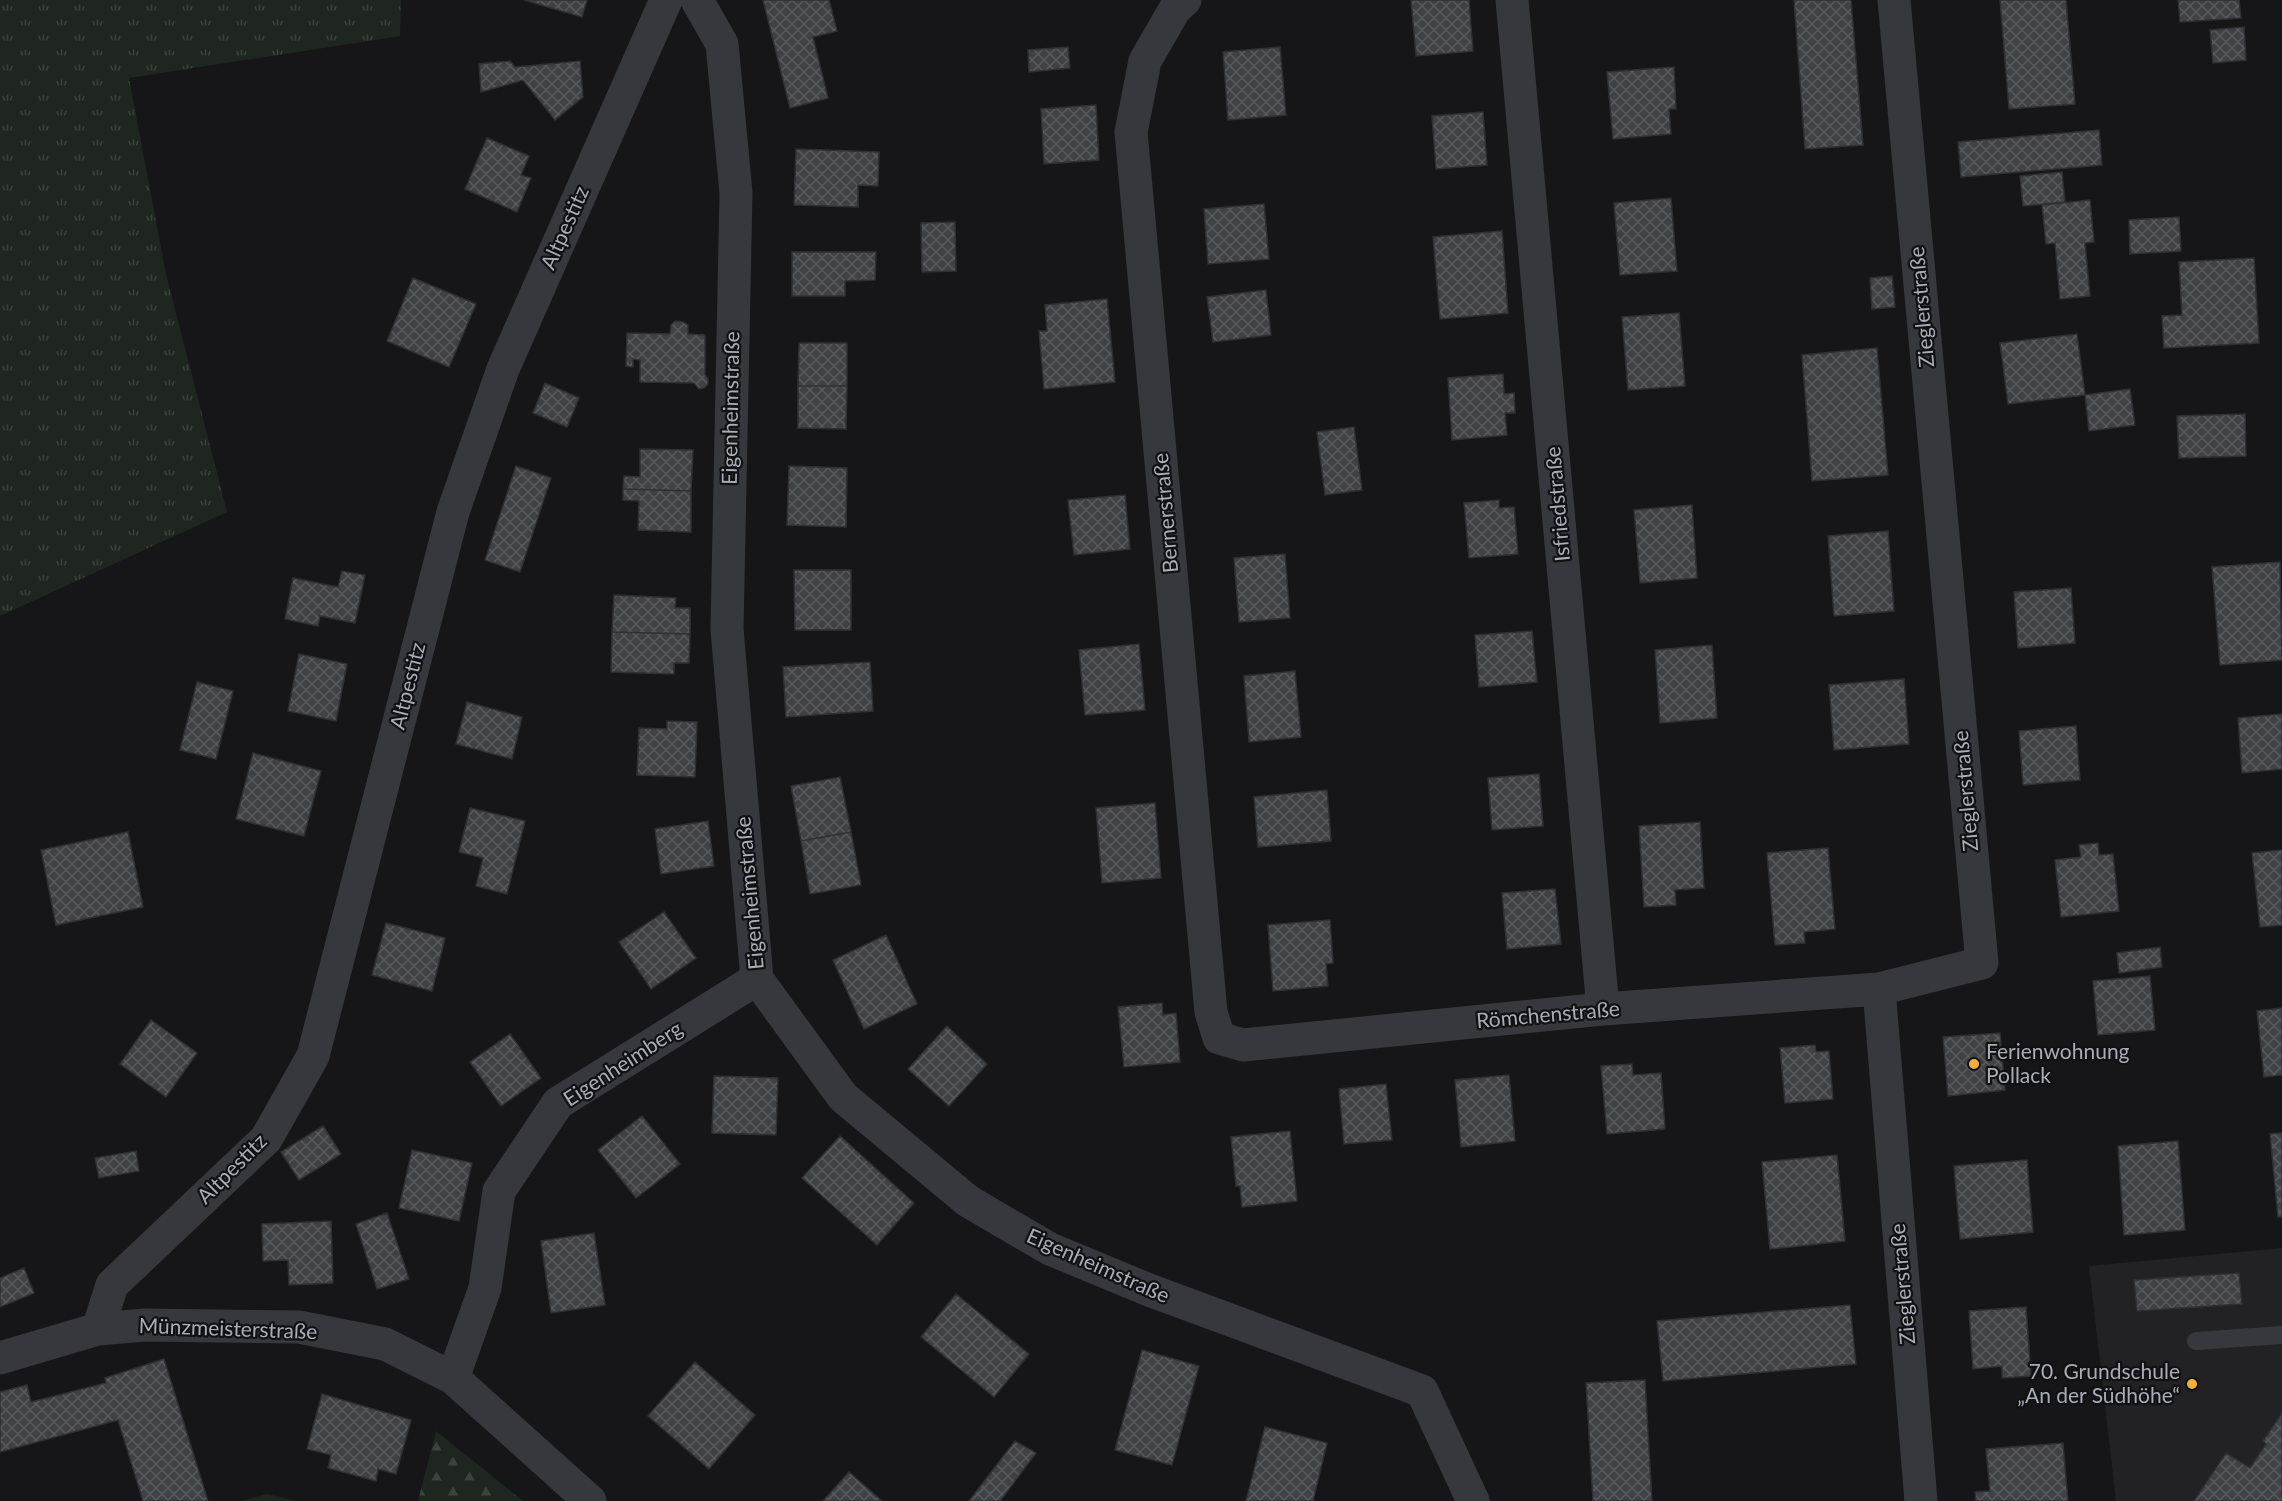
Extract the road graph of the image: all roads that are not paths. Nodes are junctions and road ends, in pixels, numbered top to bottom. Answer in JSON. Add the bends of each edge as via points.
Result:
{"nodes":[{"id":1,"x":666,"y":0,"type":"edge"},
{"id":2,"x":697,"y":0,"type":"edge"},
{"id":3,"x":1185,"y":0,"type":"edge"},
{"id":4,"x":1512,"y":0,"type":"edge"},
{"id":5,"x":1894,"y":0,"type":"edge"},
{"id":6,"x":757,"y":979,"type":"junction"},
{"id":7,"x":1879,"y":989,"type":"junction"},
{"id":8,"x":1603,"y":1009,"type":"junction"},
{"id":9,"x":1219,"y":1038,"type":"joint"},
{"id":10,"x":98,"y":1329,"type":"junction"},
{"id":11,"x":2282,"y":1335,"type":"edge"},
{"id":12,"x":2196,"y":1341,"type":"dead end"},
{"id":13,"x":0,"y":1358,"type":"edge"},
{"id":14,"x":453,"y":1378,"type":"junction"},
{"id":15,"x":590,"y":1501,"type":"edge"},
{"id":16,"x":1473,"y":1501,"type":"edge"},
{"id":17,"x":1921,"y":1501,"type":"edge"}],
"edges":[{"from":1,"to":10,"type":"street","name":"Altpestitz","via":[[503,369],[453,512],[313,1056],[266,1139],[112,1285]]},
{"from":2,"to":6,"type":"street","name":"Eigenheimstraße","via":[[722,44],[736,193],[727,629]]},
{"from":3,"to":9,"type":"street","name":"Bernerstraße","via":[[1175,9],[1144,61],[1131,132],[1211,1012]]},
{"from":4,"to":8,"type":"street","name":"Isfriedstraße"},
{"from":5,"to":7,"type":"street","name":"Zieglerstraße","via":[[1982,963]]},
{"from":6,"to":14,"type":"street","name":"Eigenheimberg","via":[[558,1103],[499,1191],[485,1288]]},
{"from":6,"to":16,"type":"street","name":"Eigenheimstraße","via":[[843,1097],[968,1201],[1050,1249],[1422,1391]]},
{"from":7,"to":8,"type":"street","name":"Römchenstraße"},
{"from":7,"to":17,"type":"street","name":"Zieglerstraße"},
{"from":8,"to":9,"type":"street","name":"Römchenstraße","via":[[1243,1045]]},
{"from":10,"to":13,"type":"street","name":"Münzmeisterstraße"},
{"from":10,"to":14,"type":"street","name":"Münzmeisterstraße","via":[[145,1325],[299,1327],[385,1344]]},
{"from":11,"to":12,"type":"lane"},
{"from":14,"to":15,"type":"street","name":"Münzmeisterstraße"}]}
